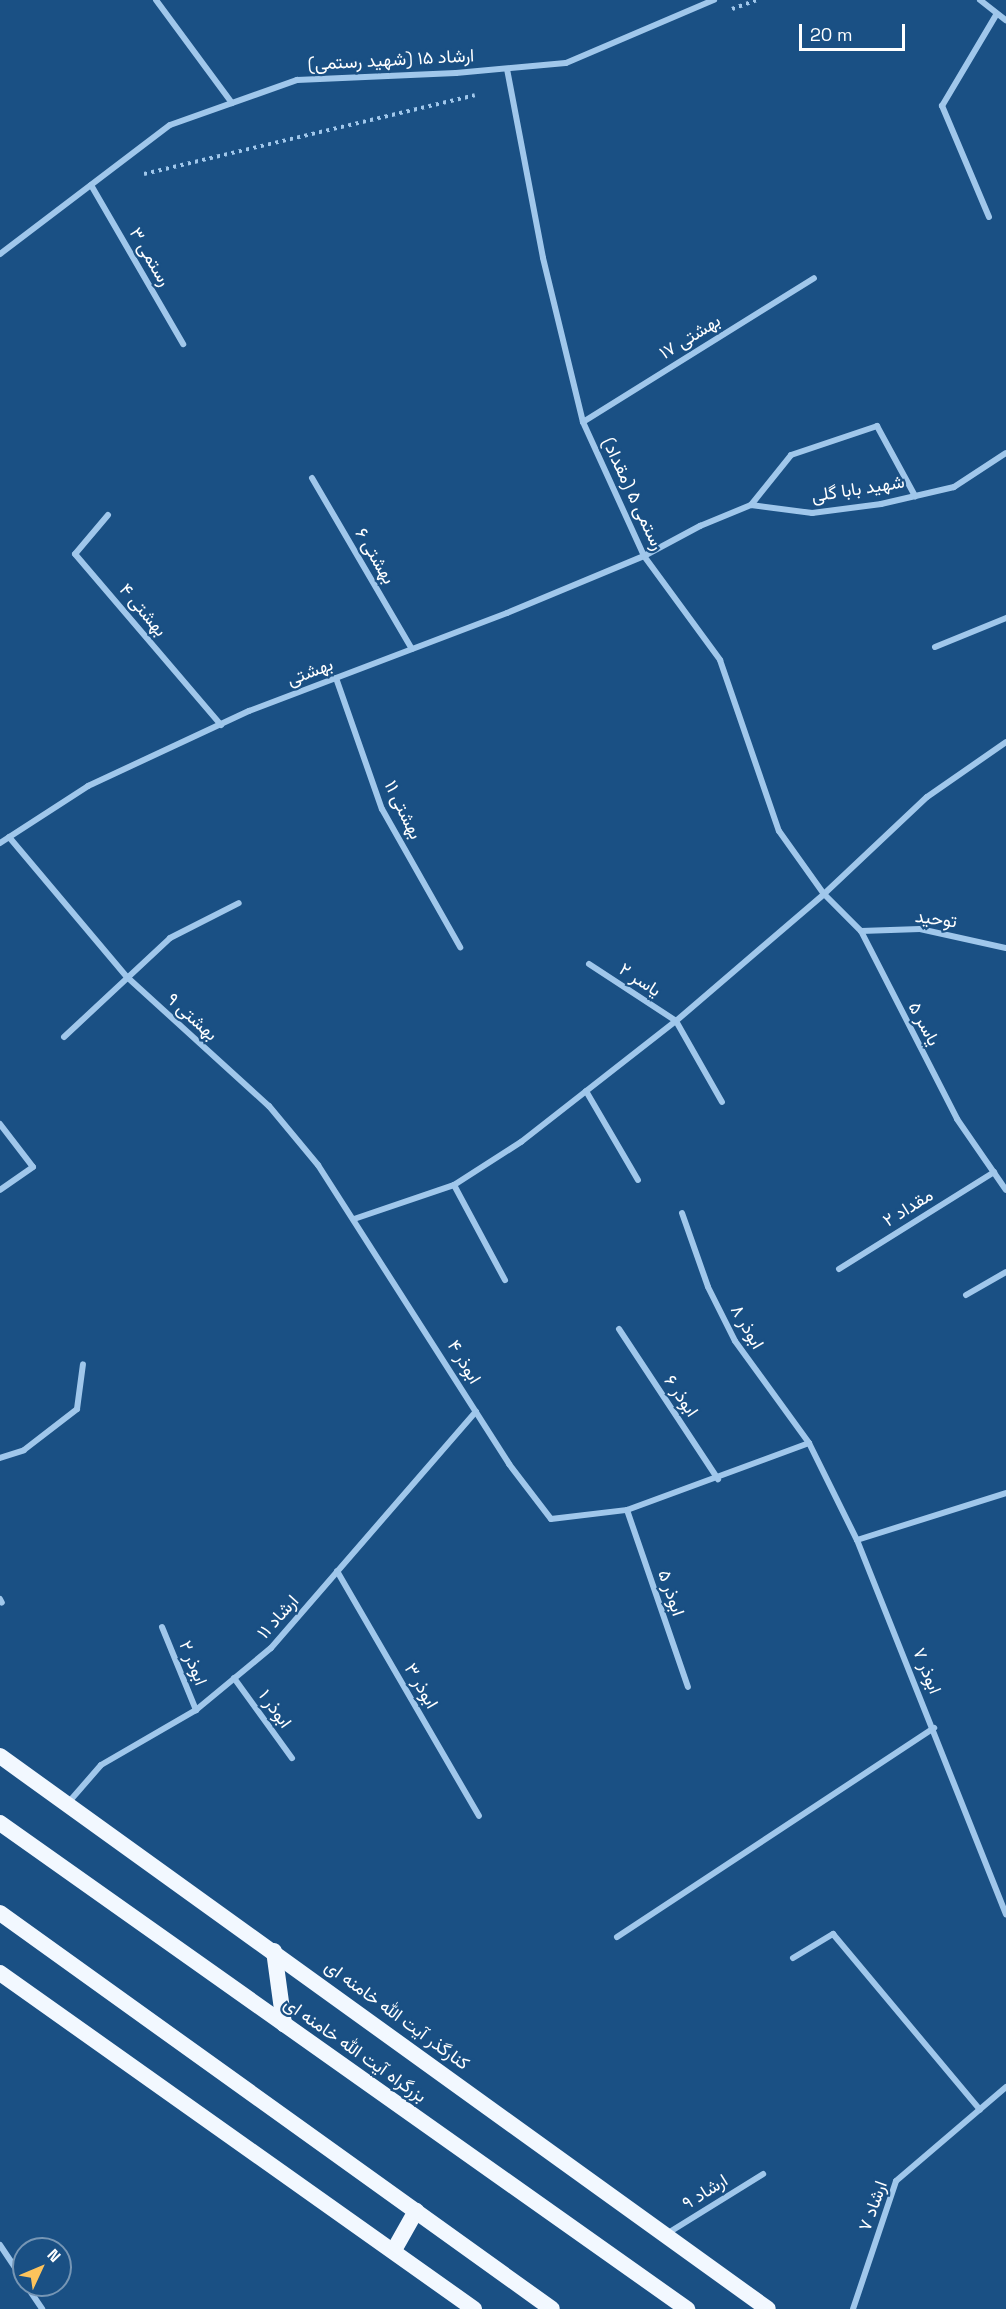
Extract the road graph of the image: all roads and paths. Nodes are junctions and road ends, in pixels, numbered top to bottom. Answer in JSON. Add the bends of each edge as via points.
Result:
{"nodes":[{"id":1,"x":156,"y":0,"type":"edge"},
{"id":2,"x":714,"y":0,"type":"edge"},
{"id":3,"x":757,"y":0,"type":"edge"},
{"id":4,"x":980,"y":0,"type":"edge"},
{"id":5,"x":724,"y":11,"type":"dead end"},
{"id":6,"x":996,"y":15,"type":"junction"},
{"id":7,"x":1006,"y":20,"type":"edge"},
{"id":8,"x":507,"y":69,"type":"junction"},
{"id":9,"x":483,"y":93,"type":"dead end"},
{"id":10,"x":232,"y":103,"type":"junction"},
{"id":11,"x":142,"y":175,"type":"dead end"},
{"id":12,"x":91,"y":185,"type":"junction"},
{"id":13,"x":989,"y":217,"type":"dead end"},
{"id":14,"x":0,"y":254,"type":"edge"},
{"id":15,"x":814,"y":278,"type":"dead end"},
{"id":16,"x":183,"y":344,"type":"dead end"},
{"id":17,"x":583,"y":422,"type":"junction"},
{"id":18,"x":1006,"y":453,"type":"edge"},
{"id":19,"x":312,"y":478,"type":"dead end"},
{"id":20,"x":915,"y":496,"type":"junction"},
{"id":21,"x":751,"y":505,"type":"junction"},
{"id":22,"x":108,"y":515,"type":"dead end"},
{"id":23,"x":645,"y":556,"type":"junction"},
{"id":24,"x":1006,"y":618,"type":"edge"},
{"id":25,"x":935,"y":647,"type":"dead end"},
{"id":26,"x":412,"y":649,"type":"junction"},
{"id":27,"x":336,"y":678,"type":"junction"},
{"id":28,"x":220,"y":725,"type":"junction"},
{"id":29,"x":1006,"y":742,"type":"edge"},
{"id":30,"x":9,"y":837,"type":"junction"},
{"id":31,"x":0,"y":843,"type":"edge"},
{"id":32,"x":824,"y":894,"type":"junction"},
{"id":33,"x":239,"y":903,"type":"dead end"},
{"id":34,"x":861,"y":931,"type":"junction"},
{"id":35,"x":460,"y":947,"type":"dead end"},
{"id":36,"x":1006,"y":948,"type":"edge"},
{"id":37,"x":589,"y":964,"type":"dead end"},
{"id":38,"x":127,"y":977,"type":"junction"},
{"id":39,"x":676,"y":1021,"type":"junction"},
{"id":40,"x":64,"y":1038,"type":"dead end"},
{"id":41,"x":586,"y":1091,"type":"junction"},
{"id":42,"x":722,"y":1102,"type":"dead end"},
{"id":43,"x":0,"y":1124,"type":"edge"},
{"id":44,"x":994,"y":1172,"type":"junction"},
{"id":45,"x":638,"y":1180,"type":"dead end"},
{"id":46,"x":454,"y":1185,"type":"junction"},
{"id":47,"x":0,"y":1190,"type":"edge"},
{"id":48,"x":1006,"y":1190,"type":"edge"},
{"id":49,"x":682,"y":1213,"type":"dead end"},
{"id":50,"x":354,"y":1219,"type":"junction"},
{"id":51,"x":838,"y":1269,"type":"dead end"},
{"id":52,"x":1006,"y":1272,"type":"edge"},
{"id":53,"x":505,"y":1280,"type":"dead end"},
{"id":54,"x":966,"y":1295,"type":"dead end"},
{"id":55,"x":619,"y":1329,"type":"dead end"},
{"id":56,"x":83,"y":1364,"type":"dead end"},
{"id":57,"x":476,"y":1411,"type":"junction"},
{"id":58,"x":809,"y":1443,"type":"junction"},
{"id":59,"x":0,"y":1458,"type":"edge"},
{"id":60,"x":718,"y":1479,"type":"junction"},
{"id":61,"x":1006,"y":1493,"type":"edge"},
{"id":62,"x":627,"y":1509,"type":"junction"},
{"id":63,"x":857,"y":1540,"type":"junction"},
{"id":64,"x":337,"y":1572,"type":"junction"},
{"id":65,"x":162,"y":1627,"type":"dead end"},
{"id":66,"x":234,"y":1678,"type":"junction"},
{"id":67,"x":688,"y":1687,"type":"dead end"},
{"id":68,"x":196,"y":1710,"type":"junction"},
{"id":69,"x":934,"y":1728,"type":"junction"},
{"id":70,"x":0,"y":1756,"type":"edge"},
{"id":71,"x":292,"y":1758,"type":"dead end"},
{"id":72,"x":67,"y":1803,"type":"junction"},
{"id":73,"x":479,"y":1816,"type":"dead end"},
{"id":74,"x":0,"y":1823,"type":"edge"},
{"id":75,"x":0,"y":1913,"type":"edge"},
{"id":76,"x":1006,"y":1914,"type":"edge"},
{"id":77,"x":616,"y":1937,"type":"dead end"},
{"id":78,"x":274,"y":1951,"type":"junction"},
{"id":79,"x":793,"y":1958,"type":"dead end"},
{"id":80,"x":0,"y":1974,"type":"edge"},
{"id":81,"x":284,"y":2024,"type":"junction"},
{"id":82,"x":1006,"y":2087,"type":"edge"},
{"id":83,"x":980,"y":2110,"type":"junction"},
{"id":84,"x":763,"y":2174,"type":"dead end"},
{"id":85,"x":416,"y":2211,"type":"junction"},
{"id":86,"x":662,"y":2236,"type":"junction"},
{"id":87,"x":0,"y":2245,"type":"edge"},
{"id":88,"x":393,"y":2250,"type":"junction"},
{"id":89,"x":12,"y":2263,"type":"edge"},
{"id":90,"x":474,"y":2309,"type":"edge"},
{"id":91,"x":552,"y":2309,"type":"edge"},
{"id":92,"x":687,"y":2309,"type":"edge"},
{"id":93,"x":768,"y":2309,"type":"edge"},
{"id":94,"x":853,"y":2309,"type":"edge"}],
"edges":[{"from":1,"to":10,"type":"street"},
{"from":2,"to":8,"type":"street","name":"ارشاد ۱۵ (شهید رستمی)","via":[[566,63]]},
{"from":3,"to":5,"type":"path"},
{"from":4,"to":6,"type":"street"},
{"from":6,"to":7,"type":"street"},
{"from":6,"to":13,"type":"street","via":[[942,106]]},
{"from":8,"to":10,"type":"street","name":"ارشاد ۱۵ (شهید رستمی)","via":[[297,80]]},
{"from":8,"to":17,"type":"street","name":"رستمی ۵ (مقداد)","via":[[543,258]]},
{"from":9,"to":11,"type":"path"},
{"from":10,"to":12,"type":"street","name":"ارشاد ۱۵ (شهید رستمی)","via":[[170,125]]},
{"from":12,"to":14,"type":"street","name":"ارشاد ۱۵ (شهید رستمی)"},
{"from":12,"to":16,"type":"street","name":"رستمی ۳"},
{"from":15,"to":17,"type":"street","name":"بهشتی ۱۷"},
{"from":17,"to":23,"type":"street","name":"رستمی ۵ (مقداد)"},
{"from":18,"to":20,"type":"street","name":"شهید بابا گلی","via":[[954,487]]},
{"from":19,"to":26,"type":"street","name":"بهشتی ۶"},
{"from":20,"to":21,"type":"street","name":"شهید بابا گلی","via":[[812,513]]},
{"from":20,"to":21,"type":"street","via":[[877,426],[791,455]]},
{"from":21,"to":23,"type":"street","name":"شهید بابا گلی","via":[[700,526]]},
{"from":22,"to":28,"type":"street","name":"بهشتی ۴","via":[[75,554]]},
{"from":23,"to":26,"type":"street","name":"بهشتی"},
{"from":23,"to":32,"type":"street","name":"رستمی ۵ (مقداد)","via":[[720,660],[779,831]]},
{"from":24,"to":25,"type":"street"},
{"from":26,"to":27,"type":"street","name":"بهشتی"},
{"from":27,"to":28,"type":"street","name":"بهشتی"},
{"from":27,"to":35,"type":"street","name":"بهشتی ۱۱","via":[[382,809]]},
{"from":28,"to":30,"type":"street","name":"بهشتی","via":[[88,786]]},
{"from":29,"to":32,"type":"street","via":[[927,796]]},
{"from":30,"to":31,"type":"street","name":"بهشتی"},
{"from":30,"to":38,"type":"street","name":"بهشتی ۹"},
{"from":32,"to":34,"type":"street","name":"یاسر ۵"},
{"from":32,"to":39,"type":"street"},
{"from":33,"to":38,"type":"street","via":[[170,938]]},
{"from":34,"to":36,"type":"street","name":"توحید","via":[[921,929]]},
{"from":34,"to":44,"type":"street","name":"یاسر ۵","via":[[957,1119]]},
{"from":37,"to":39,"type":"street","name":"یاسر ۲"},
{"from":38,"to":40,"type":"street"},
{"from":38,"to":50,"type":"street","name":"بهشتی ۹","via":[[269,1106],[318,1165]]},
{"from":39,"to":41,"type":"street"},
{"from":39,"to":42,"type":"street"},
{"from":41,"to":45,"type":"street"},
{"from":41,"to":46,"type":"street","via":[[521,1142]]},
{"from":43,"to":47,"type":"street","via":[[33,1167]]},
{"from":44,"to":48,"type":"street","name":"یاسر ۵"},
{"from":44,"to":51,"type":"street","name":"مقداد ۲"},
{"from":46,"to":50,"type":"street"},
{"from":46,"to":53,"type":"street"},
{"from":49,"to":58,"type":"street","name":"ابوذر ۸","via":[[708,1287],[735,1341]]},
{"from":50,"to":57,"type":"street","name":"ابوذر ۴"},
{"from":52,"to":54,"type":"street"},
{"from":55,"to":60,"type":"street","name":"ابوذر ۶"},
{"from":56,"to":59,"type":"street","via":[[77,1409],[24,1450]]},
{"from":57,"to":62,"type":"street","name":"ابوذر ۴","via":[[509,1464],[551,1519]]},
{"from":57,"to":64,"type":"street","name":"ارشاد ۱۱"},
{"from":58,"to":60,"type":"street"},
{"from":58,"to":63,"type":"street","name":"ابوذر ۷"},
{"from":60,"to":62,"type":"street"},
{"from":61,"to":63,"type":"street"},
{"from":62,"to":67,"type":"street","name":"ابوذر ۵"},
{"from":63,"to":69,"type":"street","name":"ابوذر ۷"},
{"from":64,"to":66,"type":"street","name":"ارشاد ۱۱","via":[[271,1648]]},
{"from":64,"to":73,"type":"street","name":"ابوذر ۳"},
{"from":65,"to":68,"type":"street","name":"ابوذر ۲"},
{"from":66,"to":68,"type":"street","name":"ارشاد ۱۱"},
{"from":66,"to":71,"type":"street","name":"ابوذر ۱"},
{"from":68,"to":72,"type":"street","name":"ارشاد ۱۱","via":[[101,1766]]},
{"from":69,"to":76,"type":"street","name":"ابوذر ۷"},
{"from":69,"to":77,"type":"street"},
{"from":70,"to":72,"type":"highway","name":"کنارگذر آیت الله خامنه ای"},
{"from":72,"to":78,"type":"highway","name":"کنارگذر آیت الله خامنه ای"},
{"from":74,"to":81,"type":"highway","name":"بزرگراه آیت الله خامنه ای"},
{"from":75,"to":85,"type":"highway"},
{"from":78,"to":81,"type":"highway"},
{"from":78,"to":86,"type":"highway","name":"کنارگذر آیت الله خامنه ای"},
{"from":79,"to":83,"type":"street","via":[[833,1934]]},
{"from":80,"to":88,"type":"highway"},
{"from":81,"to":92,"type":"highway","name":"بزرگراه آیت الله خامنه ای"},
{"from":82,"to":83,"type":"street","name":"ارشاد ۷"},
{"from":83,"to":94,"type":"street","name":"ارشاد ۷","via":[[896,2181]]},
{"from":84,"to":86,"type":"street","name":"ارشاد ۹"},
{"from":85,"to":88,"type":"highway"},
{"from":85,"to":91,"type":"highway"},
{"from":86,"to":93,"type":"highway","name":"کنارگذر آیت الله خامنه ای"},
{"from":87,"to":89,"type":"street"},
{"from":88,"to":90,"type":"highway"}]}
